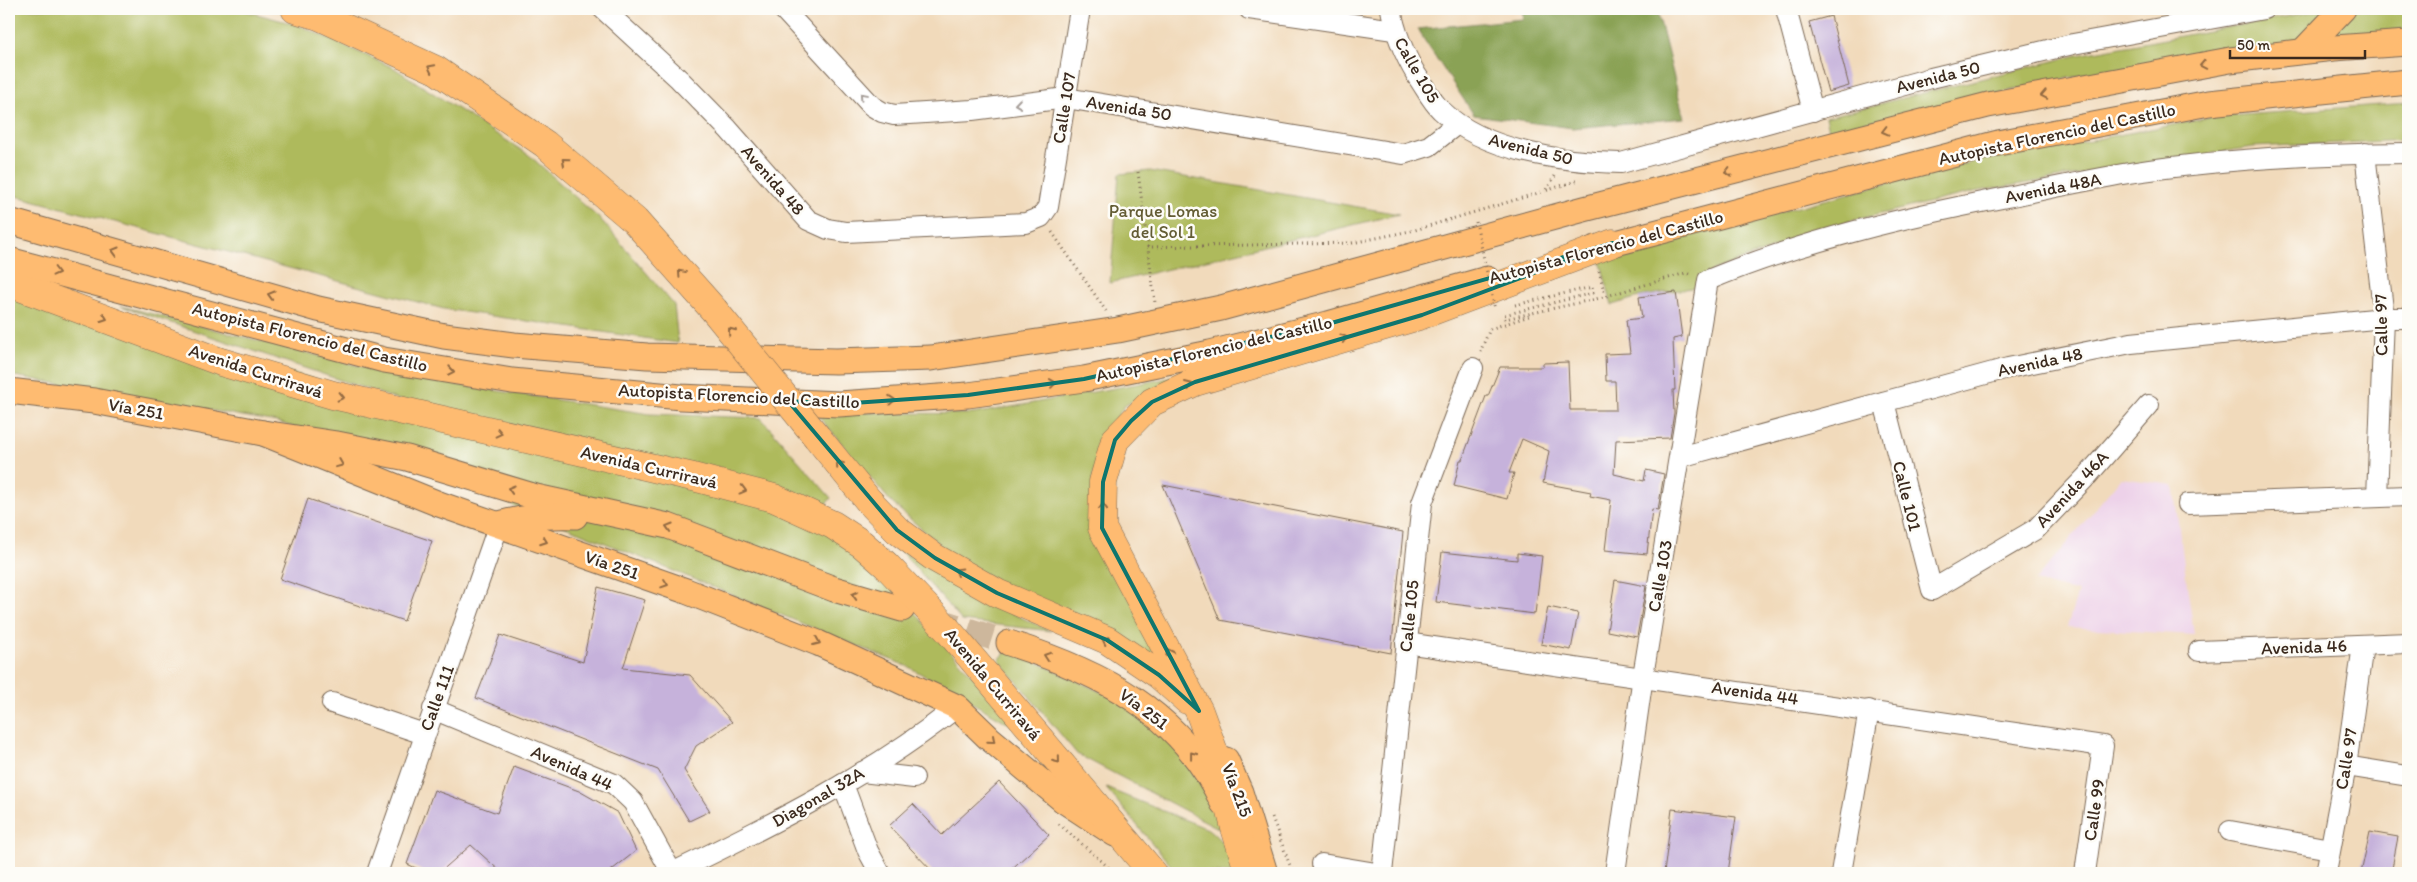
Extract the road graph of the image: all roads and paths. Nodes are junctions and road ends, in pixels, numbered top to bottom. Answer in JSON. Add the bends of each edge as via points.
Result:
{"nodes":[{"id":1,"x":295,"y":9,"type":"edge"},
{"id":2,"x":604,"y":9,"type":"edge"},
{"id":3,"x":783,"y":9,"type":"edge"},
{"id":4,"x":1080,"y":9,"type":"edge"},
{"id":5,"x":1249,"y":9,"type":"edge"},
{"id":6,"x":1392,"y":9,"type":"edge"},
{"id":7,"x":1786,"y":9,"type":"edge"},
{"id":8,"x":2264,"y":9,"type":"edge"},
{"id":9,"x":2343,"y":9,"type":"edge"},
{"id":10,"x":1394,"y":30,"type":"junction"},
{"id":11,"x":2408,"y":43,"type":"edge"},
{"id":12,"x":2303,"y":51,"type":"junction"},
{"id":13,"x":2408,"y":82,"type":"edge"},
{"id":14,"x":1066,"y":98,"type":"junction"},
{"id":15,"x":1813,"y":111,"type":"junction"},
{"id":16,"x":1457,"y":124,"type":"junction"},
{"id":17,"x":2365,"y":153,"type":"junction"},
{"id":18,"x":2408,"y":153,"type":"edge"},
{"id":19,"x":1138,"y":172,"type":"dead end"},
{"id":20,"x":1545,"y":191,"type":"dead end"},
{"id":21,"x":1045,"y":212,"type":"junction"},
{"id":22,"x":9,"y":221,"type":"edge"},
{"id":23,"x":1476,"y":222,"type":"dead end"},
{"id":24,"x":1613,"y":244,"type":"junction"},
{"id":25,"x":1147,"y":247,"type":"junction"},
{"id":26,"x":9,"y":260,"type":"edge"},
{"id":27,"x":1708,"y":280,"type":"junction"},
{"id":28,"x":9,"y":283,"type":"edge"},
{"id":29,"x":1544,"y":311,"type":"junction"},
{"id":30,"x":2384,"y":318,"type":"junction"},
{"id":31,"x":2408,"y":318,"type":"edge"},
{"id":32,"x":1158,"y":322,"type":"junction"},
{"id":33,"x":1118,"y":330,"type":"junction"},
{"id":34,"x":1473,"y":368,"type":"joint"},
{"id":35,"x":9,"y":391,"type":"edge"},
{"id":36,"x":1884,"y":402,"type":"junction"},
{"id":37,"x":2149,"y":405,"type":"dead end"},
{"id":38,"x":263,"y":433,"type":"junction"},
{"id":39,"x":1680,"y":457,"type":"junction"},
{"id":40,"x":407,"y":458,"type":"junction"},
{"id":41,"x":2408,"y":496,"type":"edge"},
{"id":42,"x":2377,"y":498,"type":"junction"},
{"id":43,"x":2188,"y":504,"type":"dead end"},
{"id":44,"x":629,"y":517,"type":"junction"},
{"id":45,"x":499,"y":524,"type":"junction"},
{"id":46,"x":1932,"y":590,"type":"joint"},
{"id":47,"x":902,"y":609,"type":"dead end"},
{"id":48,"x":1406,"y":643,"type":"junction"},
{"id":49,"x":2408,"y":643,"type":"edge"},
{"id":50,"x":1009,"y":644,"type":"tunnel mouth"},
{"id":51,"x":2363,"y":645,"type":"junction"},
{"id":52,"x":2199,"y":651,"type":"dead end"},
{"id":53,"x":1643,"y":676,"type":"junction"},
{"id":54,"x":332,"y":703,"type":"dead end"},
{"id":55,"x":956,"y":706,"type":"junction"},
{"id":56,"x":433,"y":709,"type":"junction"},
{"id":57,"x":1869,"y":710,"type":"junction"},
{"id":58,"x":1199,"y":711,"type":"junction"},
{"id":59,"x":424,"y":734,"type":"junction"},
{"id":60,"x":2103,"y":746,"type":"joint"},
{"id":61,"x":2346,"y":766,"type":"junction"},
{"id":62,"x":862,"y":772,"type":"junction"},
{"id":63,"x":2408,"y":776,"type":"edge"},
{"id":64,"x":914,"y":778,"type":"dead end"},
{"id":65,"x":843,"y":784,"type":"junction"},
{"id":66,"x":1270,"y":811,"type":"dead end"},
{"id":67,"x":1052,"y":818,"type":"dead end"},
{"id":68,"x":1235,"y":828,"type":"junction"},
{"id":69,"x":2230,"y":831,"type":"dead end"},
{"id":70,"x":1124,"y":839,"type":"junction"},
{"id":71,"x":2330,"y":848,"type":"junction"},
{"id":72,"x":1322,"y":864,"type":"dead end"},
{"id":73,"x":377,"y":873,"type":"edge"},
{"id":74,"x":672,"y":873,"type":"edge"},
{"id":75,"x":880,"y":873,"type":"edge"},
{"id":76,"x":1115,"y":873,"type":"edge"},
{"id":77,"x":1153,"y":873,"type":"edge"},
{"id":78,"x":1250,"y":873,"type":"edge"},
{"id":79,"x":1265,"y":873,"type":"edge"},
{"id":80,"x":1286,"y":873,"type":"edge"},
{"id":81,"x":1376,"y":873,"type":"edge"},
{"id":82,"x":1382,"y":873,"type":"edge"},
{"id":83,"x":1615,"y":873,"type":"edge"},
{"id":84,"x":1840,"y":873,"type":"edge"},
{"id":85,"x":2085,"y":873,"type":"edge"},
{"id":86,"x":2326,"y":873,"type":"edge"}],
"edges":[{"from":58,"to":1,"type":"highway","one_way":true,"bridge":true,"via":[[1159,675],[1107,640],[997,594],[935,558],[896,530],[714,310],[635,221],[545,144],[436,70],[319,16]]},
{"from":2,"to":21,"type":"street","name":"Avenida 48","via":[[728,129],[808,220],[828,229],[846,232],[1026,223]]},
{"from":14,"to":3,"type":"street","name":"Avenida 50","one_way":true,"via":[[972,110],[894,115],[882,112],[872,106]]},
{"from":4,"to":14,"type":"street","name":"Calle 107"},
{"from":5,"to":10,"type":"street"},
{"from":6,"to":10,"type":"street","name":"Calle 105"},
{"from":7,"to":15,"type":"street"},
{"from":8,"to":15,"type":"street","name":"Avenida 50","via":[[2073,44],[1931,78]]},
{"from":9,"to":12,"type":"main road"},
{"from":10,"to":16,"type":"street","name":"Calle 105","via":[[1428,93],[1440,110]]},
{"from":11,"to":12,"type":"main road","name":"Autopista Florencio del Castillo"},
{"from":12,"to":32,"type":"main road","name":"Autopista Florencio del Castillo","one_way":true,"via":[[2230,60],[1988,105]]},
{"from":13,"to":24,"type":"main road","name":"Autopista Florencio del Castillo","via":[[2209,103],[1998,143]]},
{"from":14,"to":16,"type":"street","name":"Avenida 50","via":[[1403,154],[1429,146]]},
{"from":14,"to":21,"type":"street","name":"Calle 107"},
{"from":15,"to":16,"type":"street","name":"Avenida 50","via":[[1621,163],[1590,162],[1504,146]]},
{"from":17,"to":18,"type":"street","name":"Avenida 48A"},
{"from":17,"to":27,"type":"street","name":"Avenida 48A","via":[[2252,159],[2120,175],[1847,232],[1752,262]]},
{"from":17,"to":30,"type":"street","name":"Calle 97"},
{"from":19,"to":25,"type":"path"},
{"from":20,"to":25,"type":"path","via":[[1415,230],[1352,243]]},
{"from":21,"to":33,"type":"path"},
{"from":33,"to":22,"type":"main road","name":"Autopista Florencio del Castillo","one_way":true,"via":[[931,358],[836,361],[647,356],[514,345],[444,336],[318,309]]},
{"from":23,"to":29,"type":"path","bridge":true,"via":[[1495,310],[1592,287],[1593,293],[1504,314],[1505,319]]},
{"from":26,"to":24,"type":"main road","name":"Autopista Florencio del Castillo","one_way":true,"via":[[384,360],[512,381],[681,397],[839,404],[968,395],[1084,379],[1328,324]]},
{"from":58,"to":24,"type":"highway","one_way":true,"via":[[1102,528],[1103,482],[1115,440],[1131,421],[1152,402],[1195,382],[1422,315]]},
{"from":25,"to":32,"type":"path"},
{"from":27,"to":29,"type":"path","via":[[1686,273]]},
{"from":27,"to":39,"type":"street","name":"Calle 103"},
{"from":28,"to":70,"type":"highway","name":"Avenida Curriravá","one_way":true,"via":[[221,362],[333,395],[692,476],[774,498],[833,525],[862,544],[947,629]]},
{"from":29,"to":34,"type":"path","via":[[1490,329]]},
{"from":30,"to":31,"type":"street","name":"Avenida 48"},
{"from":30,"to":36,"type":"street","name":"Avenida 48","via":[[2131,344],[2008,368]]},
{"from":30,"to":42,"type":"street","name":"Calle 97"},
{"from":32,"to":33,"type":"main road","name":"Autopista Florencio del Castillo"},
{"from":34,"to":48,"type":"street","name":"Calle 105","via":[[1422,503]]},
{"from":35,"to":38,"type":"main road","name":"Vía 251","via":[[94,401]]},
{"from":36,"to":39,"type":"street","name":"Avenida 48"},
{"from":36,"to":46,"type":"street","name":"Calle 101"},
{"from":37,"to":46,"type":"street","name":"Avenida 46A","via":[[2036,529]]},
{"from":38,"to":40,"type":"main road","name":"Vía 251"},
{"from":38,"to":45,"type":"main road","name":"Vía 251","one_way":true,"via":[[439,504]]},
{"from":39,"to":53,"type":"street","name":"Calle 103"},
{"from":44,"to":40,"type":"main road","name":"Vía 251","one_way":true,"via":[[536,497]]},
{"from":40,"to":45,"type":"main road","via":[[476,493]]},
{"from":41,"to":42,"type":"street"},
{"from":42,"to":43,"type":"street"},
{"from":44,"to":45,"type":"main road","via":[[546,515]]},
{"from":47,"to":44,"type":"main road","name":"Vía 251","one_way":true,"via":[[834,589],[668,526]]},
{"from":45,"to":55,"type":"main road","name":"Vía 251","one_way":true,"via":[[686,591],[818,643]]},
{"from":45,"to":56,"type":"street","name":"Calle 111"},
{"from":48,"to":53,"type":"street","name":"Avenida 44"},
{"from":48,"to":82,"type":"street","name":"Calle 105"},
{"from":49,"to":51,"type":"street","name":"Avenida 46"},
{"from":68,"to":50,"type":"main road","name":"Vía 251","one_way":true,"via":[[1205,770],[1163,720],[1096,676],[1050,656]]},
{"from":51,"to":52,"type":"street","name":"Avenida 46"},
{"from":51,"to":61,"type":"street","name":"Calle 97"},
{"from":53,"to":57,"type":"street","name":"Avenida 44"},
{"from":53,"to":83,"type":"street","name":"Calle 103"},
{"from":54,"to":59,"type":"street"},
{"from":55,"to":62,"type":"street","name":"Diagonal 32A","via":[[931,727]]},
{"from":55,"to":70,"type":"main road","name":"Vía 251","one_way":true,"via":[[1063,800]]},
{"from":56,"to":59,"type":"street","name":"Calle 111"},
{"from":56,"to":74,"type":"street","name":"Avenida 44","via":[[614,784],[632,802]]},
{"from":57,"to":60,"type":"street","name":"Avenida 44"},
{"from":57,"to":84,"type":"street"},
{"from":58,"to":68,"type":"highway","via":[[1220,768]]},
{"from":58,"to":79,"type":"main road","name":"Vía 215","via":[[1240,792]]},
{"from":59,"to":73,"type":"street","name":"Calle 111"},
{"from":60,"to":85,"type":"street","name":"Calle 99"},
{"from":61,"to":63,"type":"street"},
{"from":61,"to":71,"type":"street","name":"Calle 97"},
{"from":62,"to":64,"type":"street"},
{"from":62,"to":65,"type":"street","name":"Diagonal 32A"},
{"from":65,"to":74,"type":"street","name":"Diagonal 32A","via":[[781,820]]},
{"from":65,"to":75,"type":"street","via":[[868,852]]},
{"from":66,"to":80,"type":"path","via":[[1292,871]]},
{"from":67,"to":76,"type":"path"},
{"from":68,"to":78,"type":"highway"},
{"from":69,"to":71,"type":"street"},
{"from":70,"to":77,"type":"highway","name":"Avenida Curriravá"},
{"from":71,"to":86,"type":"street","name":"Calle 97"},
{"from":72,"to":81,"type":"street"}]}
